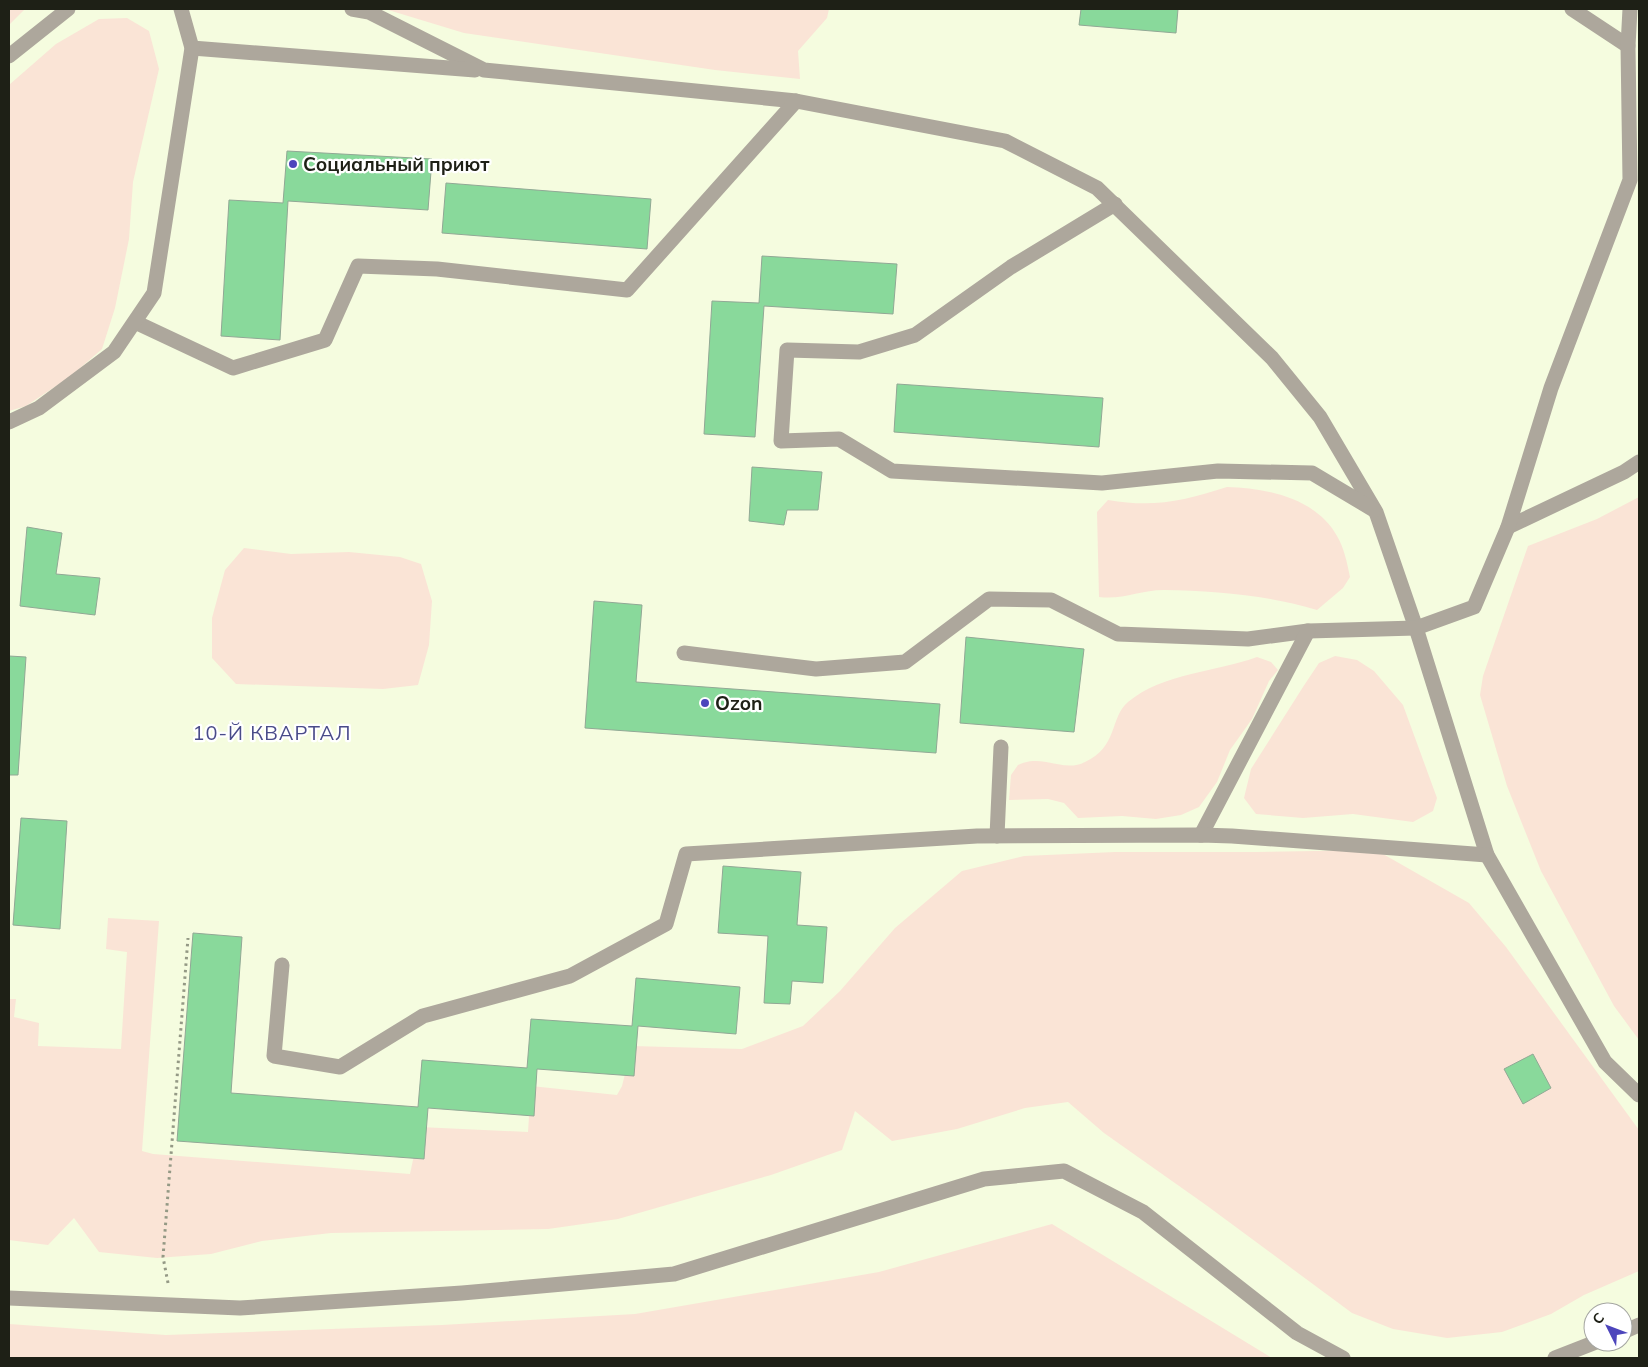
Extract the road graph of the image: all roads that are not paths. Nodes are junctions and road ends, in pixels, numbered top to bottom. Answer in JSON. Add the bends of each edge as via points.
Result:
{"nodes":[{"id":1,"x":68,"y":9,"type":"edge"},
{"id":2,"x":181,"y":9,"type":"edge"},
{"id":3,"x":352,"y":9,"type":"edge"},
{"id":4,"x":1572,"y":9,"type":"edge"},
{"id":5,"x":1630,"y":9,"type":"edge"},
{"id":6,"x":1628,"y":46,"type":"junction"},
{"id":7,"x":192,"y":48,"type":"junction"},
{"id":8,"x":9,"y":56,"type":"edge"},
{"id":9,"x":484,"y":70,"type":"junction"},
{"id":10,"x":796,"y":101,"type":"junction"},
{"id":11,"x":1115,"y":204,"type":"junction"},
{"id":12,"x":135,"y":322,"type":"junction"},
{"id":13,"x":9,"y":422,"type":"edge"},
{"id":14,"x":1639,"y":462,"type":"edge"},
{"id":15,"x":1376,"y":512,"type":"junction"},
{"id":16,"x":1508,"y":527,"type":"junction"},
{"id":17,"x":1416,"y":628,"type":"junction"},
{"id":18,"x":1308,"y":630,"type":"junction"},
{"id":19,"x":684,"y":653,"type":"dead end"},
{"id":20,"x":1001,"y":748,"type":"dead end"},
{"id":21,"x":997,"y":836,"type":"junction"},
{"id":22,"x":1201,"y":836,"type":"junction"},
{"id":23,"x":1487,"y":855,"type":"junction"},
{"id":24,"x":282,"y":965,"type":"dead end"},
{"id":25,"x":1639,"y":1095,"type":"edge"},
{"id":26,"x":9,"y":1298,"type":"edge"},
{"id":27,"x":1583,"y":1347,"type":"edge"},
{"id":28,"x":1343,"y":1358,"type":"edge"},
{"id":29,"x":1555,"y":1358,"type":"edge"}],
"edges":[{"from":1,"to":8,"type":"street"},
{"from":2,"to":7,"type":"street"},
{"from":3,"to":9,"type":"street","via":[[369,12]]},
{"from":4,"to":6,"type":"street"},
{"from":5,"to":6,"type":"street"},
{"from":6,"to":16,"type":"street","via":[[1630,180],[1551,388]]},
{"from":7,"to":9,"type":"street"},
{"from":7,"to":12,"type":"street","via":[[154,293]]},
{"from":9,"to":10,"type":"street"},
{"from":10,"to":11,"type":"street","via":[[1005,141],[1097,188]]},
{"from":10,"to":12,"type":"street","via":[[627,290],[437,269],[358,266],[325,340],[233,368]]},
{"from":11,"to":15,"type":"street","via":[[1272,358],[1320,417]]},
{"from":11,"to":15,"type":"street","via":[[1011,267],[915,335],[859,352],[787,350],[781,441],[839,439],[892,471],[1102,484],[1218,472],[1312,473]]},
{"from":12,"to":13,"type":"street","via":[[114,352],[38,408]]},
{"from":14,"to":16,"type":"street"},
{"from":15,"to":17,"type":"street"},
{"from":16,"to":17,"type":"street","via":[[1474,607]]},
{"from":17,"to":18,"type":"street"},
{"from":17,"to":23,"type":"street"},
{"from":18,"to":19,"type":"street","via":[[1248,639],[1118,634],[1051,600],[989,599],[905,662],[816,669]]},
{"from":18,"to":22,"type":"street"},
{"from":20,"to":21,"type":"street"},
{"from":21,"to":22,"type":"street"},
{"from":21,"to":24,"type":"street","via":[[686,854],[666,924],[570,976],[423,1016],[340,1066],[274,1056]]},
{"from":22,"to":23,"type":"street"},
{"from":23,"to":25,"type":"street","via":[[1605,1062]]},
{"from":26,"to":28,"type":"street","via":[[240,1308],[674,1274],[984,1178],[1064,1171],[1143,1212],[1297,1333]]},
{"from":27,"to":29,"type":"street"}]}
